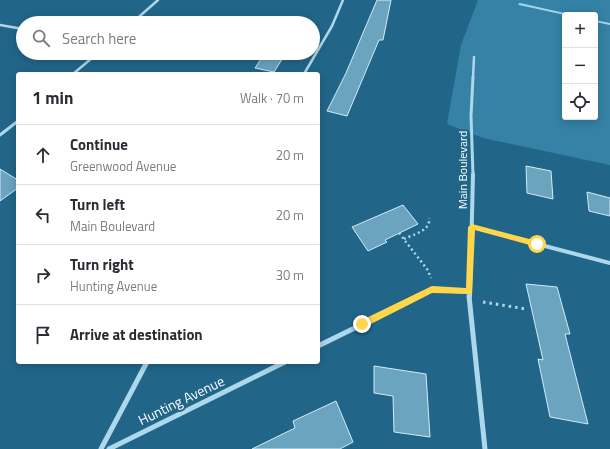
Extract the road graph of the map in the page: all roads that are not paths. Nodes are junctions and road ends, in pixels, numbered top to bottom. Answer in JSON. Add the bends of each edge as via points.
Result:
{"nodes":[{"id":1,"x":158,"y":0,"type":"edge"},
{"id":2,"x":344,"y":0,"type":"edge"},
{"id":3,"x":140,"y":16,"type":"edge"},
{"id":4,"x":0,"y":25,"type":"edge"},
{"id":5,"x":16,"y":28,"type":"edge"},
{"id":6,"x":320,"y":47,"type":"edge"},
{"id":7,"x":474,"y":57,"type":"dead end"},
{"id":8,"x":90,"y":60,"type":"edge"},
{"id":9,"x":312,"y":60,"type":"edge"},
{"id":10,"x":75,"y":72,"type":"edge"},
{"id":11,"x":305,"y":72,"type":"edge"},
{"id":12,"x":16,"y":123,"type":"edge"},
{"id":13,"x":0,"y":135,"type":"edge"},
{"id":14,"x":472,"y":227,"type":"junction"},
{"id":15,"x":610,"y":263,"type":"edge"},
{"id":16,"x":469,"y":292,"type":"junction"},
{"id":17,"x":320,"y":345,"type":"edge"},
{"id":18,"x":146,"y":364,"type":"edge"},
{"id":19,"x":281,"y":364,"type":"edge"},
{"id":20,"x":101,"y":449,"type":"edge"},
{"id":21,"x":109,"y":449,"type":"edge"},
{"id":22,"x":485,"y":449,"type":"edge"}],
"edges":[{"from":1,"to":3,"type":"street"},
{"from":2,"to":6,"type":"street"},
{"from":4,"to":5,"type":"street"},
{"from":7,"to":14,"type":"street","name":"Main Boulevard","via":[[471,116],[474,158]]},
{"from":8,"to":10,"type":"street"},
{"from":9,"to":11,"type":"street"},
{"from":12,"to":13,"type":"street"},
{"from":14,"to":15,"type":"street"},
{"from":14,"to":16,"type":"street","name":"Main Boulevard"},
{"from":16,"to":17,"type":"street","via":[[432,290]]},
{"from":16,"to":22,"type":"street","name":"Main Boulevard"},
{"from":18,"to":20,"type":"street"},
{"from":19,"to":21,"type":"street","name":"Hunting Avenue"}]}
